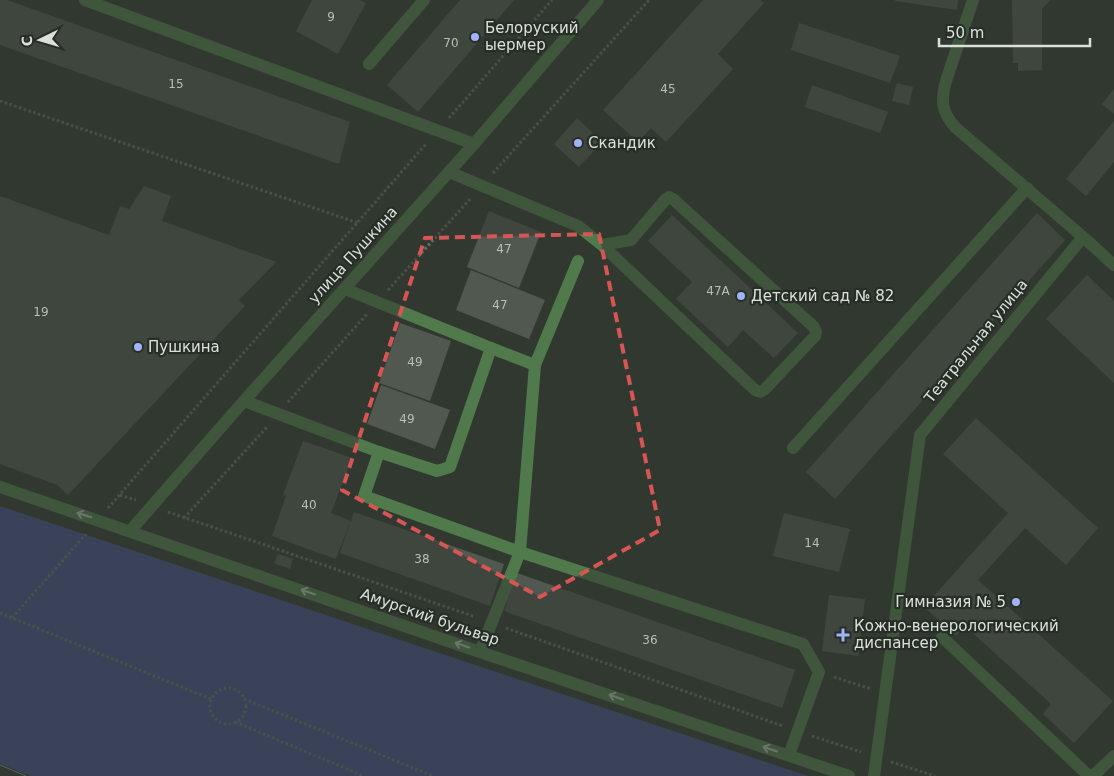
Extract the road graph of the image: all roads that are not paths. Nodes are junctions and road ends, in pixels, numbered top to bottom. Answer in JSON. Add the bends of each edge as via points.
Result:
{"nodes":[{"id":1,"x":85,"y":0,"type":"edge"},
{"id":2,"x":424,"y":0,"type":"edge"},
{"id":3,"x":598,"y":0,"type":"edge"},
{"id":4,"x":973,"y":0,"type":"edge"},
{"id":5,"x":369,"y":64,"type":"dead end"},
{"id":6,"x":474,"y":144,"type":"junction"},
{"id":7,"x":449,"y":172,"type":"junction"},
{"id":8,"x":1026,"y":188,"type":"junction"},
{"id":9,"x":1084,"y":237,"type":"junction"},
{"id":10,"x":602,"y":245,"type":"junction"},
{"id":11,"x":578,"y":261,"type":"dead end"},
{"id":12,"x":1114,"y":265,"type":"edge"},
{"id":13,"x":345,"y":288,"type":"junction"},
{"id":14,"x":491,"y":348,"type":"junction"},
{"id":15,"x":535,"y":365,"type":"junction"},
{"id":16,"x":244,"y":401,"type":"junction"},
{"id":17,"x":794,"y":448,"type":"dead end"},
{"id":18,"x":379,"y":452,"type":"junction"},
{"id":19,"x":0,"y":487,"type":"edge"},
{"id":20,"x":130,"y":531,"type":"junction"},
{"id":21,"x":520,"y":552,"type":"junction"},
{"id":22,"x":942,"y":638,"type":"dead end"},
{"id":23,"x":480,"y":652,"type":"junction"},
{"id":24,"x":789,"y":756,"type":"junction"},
{"id":25,"x":1114,"y":756,"type":"edge"},
{"id":26,"x":849,"y":776,"type":"edge"},
{"id":27,"x":874,"y":776,"type":"edge"},
{"id":28,"x":1089,"y":776,"type":"edge"},
{"id":29,"x":1093,"y":776,"type":"edge"}],
"edges":[{"from":1,"to":6,"type":"street"},
{"from":2,"to":5,"type":"street"},
{"from":3,"to":6,"type":"street","name":"улица Пушкина"},
{"from":4,"to":8,"type":"street","via":[[946,80],[943,106],[955,127]]},
{"from":6,"to":7,"type":"street","name":"улица Пушкина"},
{"from":7,"to":10,"type":"street","via":[[578,226]]},
{"from":7,"to":13,"type":"street","name":"улица Пушкина"},
{"from":8,"to":9,"type":"street"},
{"from":8,"to":17,"type":"street"},
{"from":9,"to":12,"type":"street"},
{"from":9,"to":27,"type":"street","name":"Театральная улица","via":[[920,436]]},
{"from":10,"to":10,"type":"street","via":[[755,390],[764,390],[815,336],[814,327],[669,197],[630,240]]},
{"from":11,"to":15,"type":"street"},
{"from":13,"to":14,"type":"street"},
{"from":13,"to":16,"type":"street","name":"улица Пушкина"},
{"from":14,"to":15,"type":"street"},
{"from":14,"to":18,"type":"street","via":[[450,467],[437,471]]},
{"from":15,"to":21,"type":"street"},
{"from":16,"to":18,"type":"street"},
{"from":16,"to":20,"type":"street","name":"улица Пушкина"},
{"from":18,"to":21,"type":"street","via":[[364,496]]},
{"from":20,"to":19,"type":"street","name":"Амурский бульвар","one_way":true},
{"from":23,"to":20,"type":"street","name":"Амурский бульвар","one_way":true},
{"from":21,"to":23,"type":"street"},
{"from":21,"to":24,"type":"street","via":[[803,644],[819,672]]},
{"from":22,"to":28,"type":"street"},
{"from":24,"to":23,"type":"street","name":"Амурский бульвар","one_way":true},
{"from":24,"to":26,"type":"street","name":"Амурский бульвар"},
{"from":25,"to":29,"type":"street"}]}
